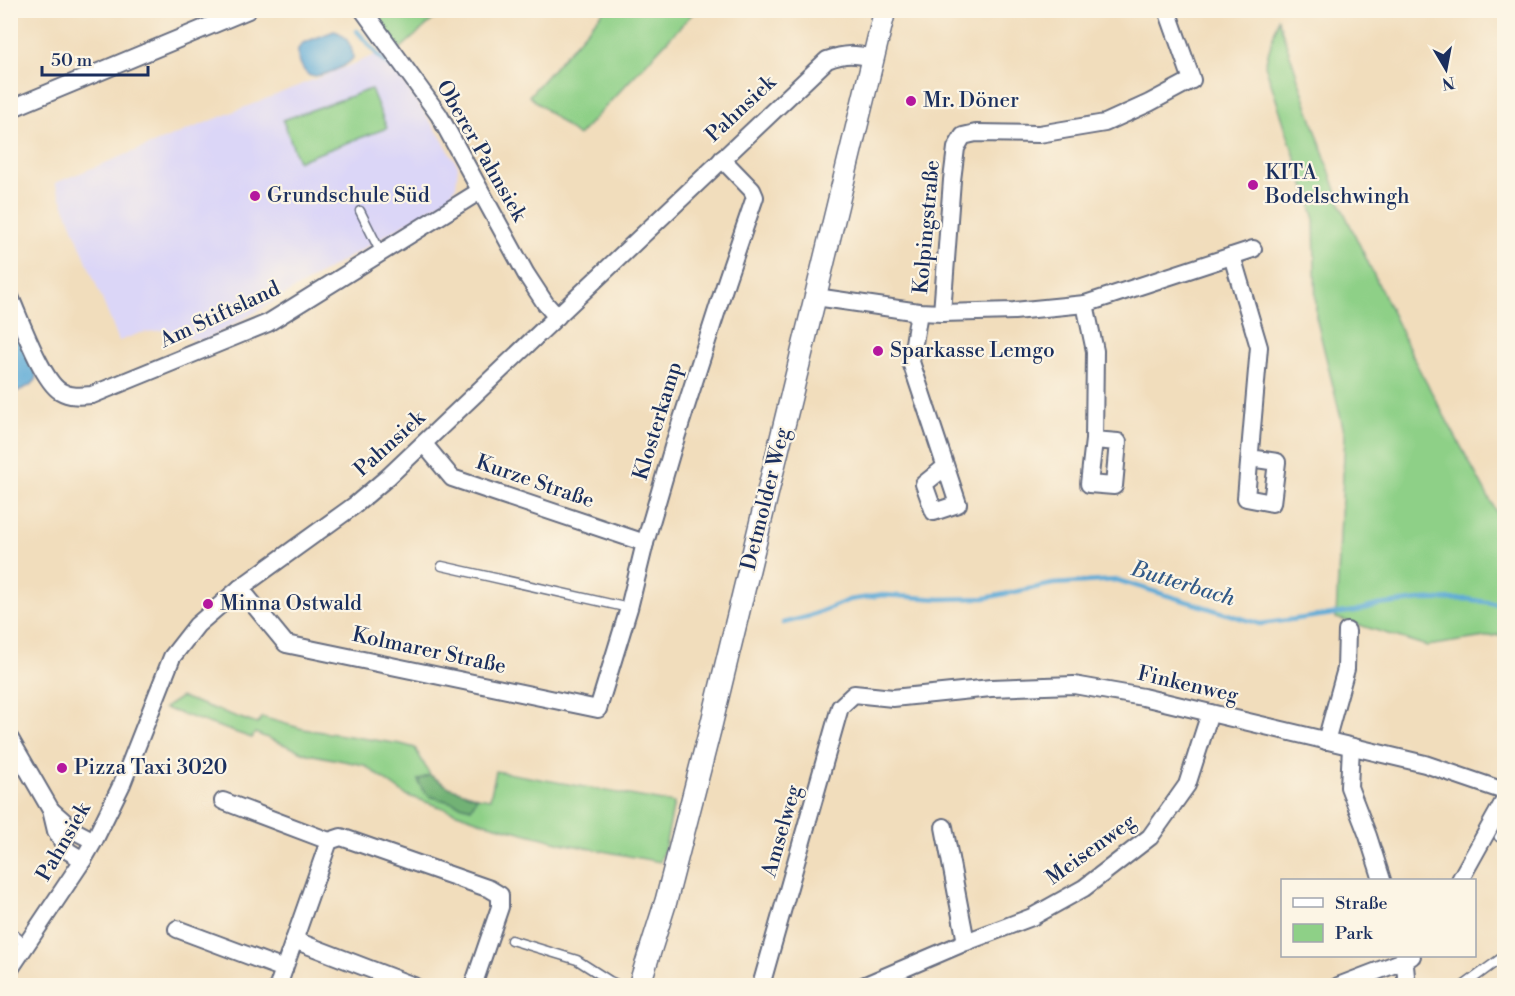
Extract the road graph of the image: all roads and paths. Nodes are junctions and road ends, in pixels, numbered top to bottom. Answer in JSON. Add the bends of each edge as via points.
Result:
{"nodes":[{"id":1,"x":248,"y":10,"type":"edge"},
{"id":2,"x":363,"y":10,"type":"edge"},
{"id":3,"x":885,"y":10,"type":"edge"},
{"id":4,"x":1167,"y":10,"type":"edge"},
{"id":5,"x":873,"y":58,"type":"junction"},
{"id":6,"x":10,"y":109,"type":"edge"},
{"id":7,"x":722,"y":159,"type":"junction"},
{"id":8,"x":480,"y":191,"type":"junction"},
{"id":9,"x":360,"y":211,"type":"dead end"},
{"id":10,"x":1253,"y":249,"type":"dead end"},
{"id":11,"x":381,"y":253,"type":"junction"},
{"id":12,"x":1232,"y":256,"type":"junction"},
{"id":13,"x":10,"y":297,"type":"edge"},
{"id":14,"x":816,"y":297,"type":"junction"},
{"id":15,"x":1085,"y":304,"type":"junction"},
{"id":16,"x":919,"y":312,"type":"junction"},
{"id":17,"x":942,"y":313,"type":"junction"},
{"id":18,"x":557,"y":317,"type":"junction"},
{"id":19,"x":17,"y":327,"type":"edge"},
{"id":20,"x":1094,"y":440,"type":"dead end"},
{"id":21,"x":424,"y":444,"type":"junction"},
{"id":22,"x":1250,"y":458,"type":"dead end"},
{"id":23,"x":945,"y":466,"type":"dead end"},
{"id":24,"x":645,"y":543,"type":"junction"},
{"id":25,"x":442,"y":566,"type":"dead end"},
{"id":26,"x":240,"y":588,"type":"junction"},
{"id":27,"x":629,"y":608,"type":"junction"},
{"id":28,"x":1347,"y":631,"type":"dead end"},
{"id":29,"x":854,"y":694,"type":"joint"},
{"id":30,"x":598,"y":709,"type":"joint"},
{"id":31,"x":1210,"y":713,"type":"junction"},
{"id":32,"x":10,"y":739,"type":"edge"},
{"id":33,"x":1326,"y":741,"type":"junction"},
{"id":34,"x":1351,"y":747,"type":"junction"},
{"id":35,"x":1504,"y":791,"type":"edge"},
{"id":36,"x":223,"y":801,"type":"dead end"},
{"id":37,"x":1504,"y":801,"type":"edge"},
{"id":38,"x":51,"y":810,"type":"junction"},
{"id":39,"x":944,"y":827,"type":"dead end"},
{"id":40,"x":94,"y":840,"type":"junction"},
{"id":41,"x":329,"y":841,"type":"junction"},
{"id":42,"x":83,"y":860,"type":"junction"},
{"id":43,"x":1382,"y":879,"type":"edge"},
{"id":44,"x":1461,"y":879,"type":"edge"},
{"id":45,"x":177,"y":929,"type":"dead end"},
{"id":46,"x":10,"y":931,"type":"edge"},
{"id":47,"x":294,"y":940,"type":"junction"},
{"id":48,"x":511,"y":940,"type":"dead end"},
{"id":49,"x":966,"y":942,"type":"junction"},
{"id":50,"x":26,"y":945,"type":"junction"},
{"id":51,"x":1504,"y":956,"type":"edge"},
{"id":52,"x":1408,"y":957,"type":"edge"},
{"id":53,"x":10,"y":969,"type":"edge"},
{"id":54,"x":284,"y":969,"type":"junction"},
{"id":55,"x":278,"y":986,"type":"edge"},
{"id":56,"x":414,"y":986,"type":"edge"},
{"id":57,"x":473,"y":986,"type":"edge"},
{"id":58,"x":621,"y":986,"type":"edge"},
{"id":59,"x":639,"y":986,"type":"edge"},
{"id":60,"x":763,"y":986,"type":"edge"},
{"id":61,"x":863,"y":986,"type":"edge"},
{"id":62,"x":1338,"y":986,"type":"edge"},
{"id":63,"x":1407,"y":986,"type":"edge"},
{"id":64,"x":1464,"y":986,"type":"edge"}],
"edges":[{"from":1,"to":6,"type":"street"},
{"from":2,"to":8,"type":"street","name":"Oberer Pahnsiek","via":[[439,115]]},
{"from":3,"to":5,"type":"street","name":"Detmolder Weg"},
{"from":4,"to":17,"type":"street","name":"Kolpingstraße","via":[[1192,80],[1105,123],[1039,134],[963,136],[956,148],[953,169]]},
{"from":5,"to":7,"type":"street","name":"Pahnsiek","via":[[849,54],[827,60]]},
{"from":5,"to":14,"type":"street","name":"Detmolder Weg"},
{"from":7,"to":18,"type":"street","name":"Pahnsiek"},
{"from":7,"to":24,"type":"street","name":"Klosterkamp","via":[[755,197]]},
{"from":8,"to":11,"type":"street","name":"Am Stiftsland"},
{"from":8,"to":18,"type":"street","name":"Oberer Pahnsiek","via":[[526,274]]},
{"from":9,"to":11,"type":"lane"},
{"from":10,"to":12,"type":"street"},
{"from":11,"to":19,"type":"street","name":"Am Stiftsland","via":[[268,323],[92,395],[79,397],[53,386]]},
{"from":12,"to":15,"type":"street"},
{"from":12,"to":22,"type":"street","via":[[1259,346]]},
{"from":13,"to":19,"type":"street","name":"Am Stiftsland"},
{"from":14,"to":16,"type":"street"},
{"from":14,"to":59,"type":"street","name":"Detmolder Weg","via":[[710,730],[666,901]]},
{"from":15,"to":17,"type":"street"},
{"from":15,"to":20,"type":"street","via":[[1095,351]]},
{"from":16,"to":17,"type":"street"},
{"from":16,"to":23,"type":"street","via":[[911,362]]},
{"from":18,"to":21,"type":"street","name":"Pahnsiek"},
{"from":21,"to":24,"type":"street","name":"Kurze Straße","via":[[452,478]]},
{"from":21,"to":26,"type":"street","name":"Pahnsiek","via":[[355,506]]},
{"from":24,"to":27,"type":"street","name":"Klosterkamp"},
{"from":25,"to":27,"type":"lane"},
{"from":26,"to":30,"type":"street","name":"Kolmarer Straße","via":[[286,644]]},
{"from":26,"to":40,"type":"street","name":"Pahnsiek","via":[[197,625],[172,657],[122,784]]},
{"from":27,"to":30,"type":"street","name":"Klosterkamp"},
{"from":28,"to":33,"type":"street","via":[[1346,669]]},
{"from":29,"to":31,"type":"street","name":"Finkenweg","via":[[893,698],[1074,685]]},
{"from":29,"to":60,"type":"street","name":"Amselweg","via":[[840,707]]},
{"from":31,"to":33,"type":"street","name":"Finkenweg"},
{"from":31,"to":49,"type":"street","name":"Meisenweg","via":[[1186,785],[1150,837],[1084,888],[1032,917]]},
{"from":32,"to":38,"type":"street"},
{"from":33,"to":34,"type":"street","name":"Finkenweg"},
{"from":34,"to":35,"type":"street","name":"Finkenweg","via":[[1425,764]]},
{"from":34,"to":43,"type":"street","via":[[1349,787]]},
{"from":36,"to":41,"type":"street"},
{"from":37,"to":44,"type":"street"},
{"from":38,"to":40,"type":"street","via":[[75,831]]},
{"from":38,"to":42,"type":"street","via":[[56,831],[68,851]]},
{"from":39,"to":49,"type":"street"},
{"from":40,"to":42,"type":"street","name":"Pahnsiek"},
{"from":41,"to":47,"type":"street"},
{"from":41,"to":57,"type":"street","via":[[341,837],[500,895],[500,907]]},
{"from":42,"to":50,"type":"street","name":"Pahnsiek"},
{"from":45,"to":54,"type":"street"},
{"from":46,"to":50,"type":"lane"},
{"from":47,"to":54,"type":"street"},
{"from":47,"to":56,"type":"street"},
{"from":48,"to":58,"type":"lane","via":[[577,960]]},
{"from":49,"to":61,"type":"street","name":"Meisenweg"},
{"from":50,"to":53,"type":"street","name":"Pahnsiek"},
{"from":51,"to":64,"type":"lane"},
{"from":52,"to":62,"type":"street"},
{"from":52,"to":63,"type":"street"},
{"from":54,"to":55,"type":"street"}]}
